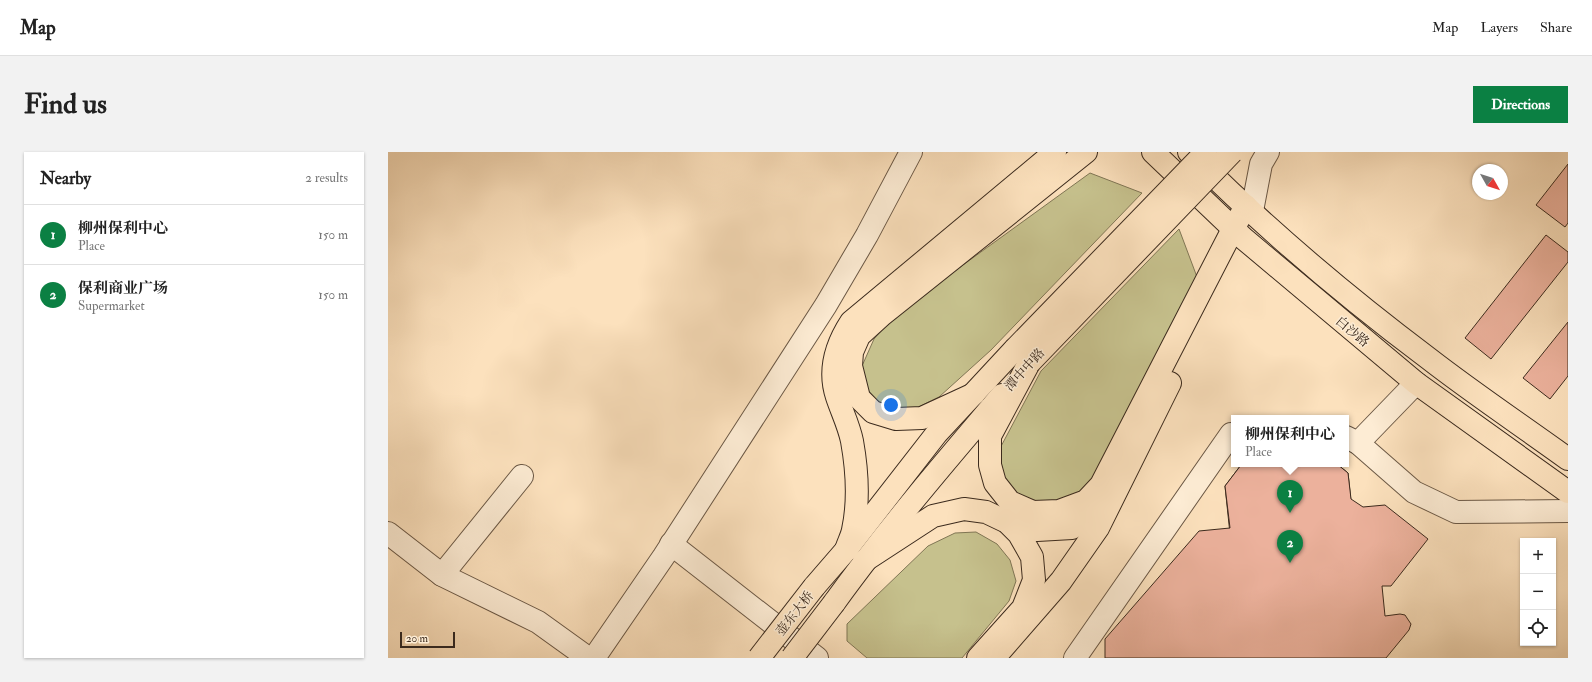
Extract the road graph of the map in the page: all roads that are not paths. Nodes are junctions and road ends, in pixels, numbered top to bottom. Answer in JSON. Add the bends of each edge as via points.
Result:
{"nodes":[{"id":1,"x":911,"y":152,"type":"edge"},
{"id":2,"x":1055,"y":152,"type":"edge"},
{"id":3,"x":1086,"y":152,"type":"edge"},
{"id":4,"x":1153,"y":152,"type":"edge"},
{"id":5,"x":1190,"y":152,"type":"edge"},
{"id":6,"x":1206,"y":152,"type":"edge"},
{"id":7,"x":1232,"y":152,"type":"edge"},
{"id":8,"x":1268,"y":152,"type":"edge"},
{"id":9,"x":1251,"y":211,"type":"junction"},
{"id":10,"x":1238,"y":234,"type":"junction"},
{"id":11,"x":1022,"y":356,"type":"junction"},
{"id":12,"x":1416,"y":383,"type":"junction"},
{"id":13,"x":974,"y":394,"type":"junction"},
{"id":14,"x":1231,"y":434,"type":"edge"},
{"id":15,"x":1352,"y":440,"type":"edge"},
{"id":16,"x":1568,"y":459,"type":"edge"},
{"id":17,"x":522,"y":476,"type":"dead end"},
{"id":18,"x":1568,"y":492,"type":"edge"},
{"id":19,"x":1113,"y":498,"type":"junction"},
{"id":20,"x":1568,"y":510,"type":"edge"},
{"id":21,"x":1007,"y":522,"type":"junction"},
{"id":22,"x":388,"y":533,"type":"edge"},
{"id":23,"x":668,"y":550,"type":"junction"},
{"id":24,"x":846,"y":550,"type":"junction"},
{"id":25,"x":864,"y":561,"type":"junction"},
{"id":26,"x":442,"y":575,"type":"junction"},
{"id":27,"x":814,"y":587,"type":"joint"},
{"id":28,"x":834,"y":603,"type":"joint"},
{"id":29,"x":588,"y":658,"type":"edge"},
{"id":30,"x":594,"y":658,"type":"edge"},
{"id":31,"x":759,"y":658,"type":"edge"},
{"id":32,"x":792,"y":658,"type":"edge"},
{"id":33,"x":795,"y":658,"type":"edge"},
{"id":34,"x":817,"y":658,"type":"edge"},
{"id":35,"x":978,"y":658,"type":"edge"},
{"id":36,"x":994,"y":658,"type":"edge"},
{"id":37,"x":1075,"y":658,"type":"edge"}],
"edges":[{"from":1,"to":23,"type":"street","via":[[826,306]]},
{"from":2,"to":24,"type":"main road","via":[[851,322],[841,337],[835,358],[833,380],[851,440],[856,489],[853,530]]},
{"from":3,"to":13,"type":"main road","via":[[882,315],[859,336],[852,352],[850,366],[859,398],[873,412],[896,419],[922,418]]},
{"from":4,"to":10,"type":"main road","name":"白沙路"},
{"from":5,"to":9,"type":"main road","name":"白沙路"},
{"from":6,"to":11,"type":"main road","name":"潭中中路","bridge":true},
{"from":7,"to":11,"type":"main road","name":"潭中中路","bridge":true},
{"from":8,"to":9,"type":"street","via":[[1261,164]]},
{"from":9,"to":10,"type":"main road"},
{"from":9,"to":16,"type":"main road","name":"白沙路","via":[[1326,277],[1428,358]]},
{"from":10,"to":11,"type":"main road","via":[[1101,485],[1086,501],[1059,511],[1033,512],[1010,502],[995,483],[990,465],[990,436]]},
{"from":10,"to":12,"type":"main road","name":"白沙路"},
{"from":10,"to":19,"type":"main road"},
{"from":11,"to":13,"type":"main road","name":"潭中中路"},
{"from":11,"to":25,"type":"main road","name":"潭中中路","via":[[968,434]]},
{"from":12,"to":15,"type":"street"},
{"from":12,"to":18,"type":"main road","name":"白沙路"},
{"from":13,"to":24,"type":"main road","name":"潭中中路","via":[[937,433]]},
{"from":14,"to":37,"type":"street"},
{"from":15,"to":20,"type":"street","via":[[1414,492],[1456,512]]},
{"from":17,"to":26,"type":"street"},
{"from":19,"to":21,"type":"main road","via":[[1095,515],[1072,528],[1037,530]]},
{"from":19,"to":36,"type":"main road","via":[[1098,528],[1061,581]]},
{"from":21,"to":25,"type":"main road","via":[[986,512],[964,509],[933,516]]},
{"from":21,"to":35,"type":"main road","via":[[1019,534],[1032,557],[1034,580],[1023,608]]},
{"from":22,"to":26,"type":"street"},
{"from":23,"to":30,"type":"street"},
{"from":23,"to":33,"type":"street"},
{"from":23,"to":34,"type":"street"},
{"from":24,"to":27,"type":"main road","name":"潭中中路"},
{"from":25,"to":28,"type":"main road","name":"潭中中路"},
{"from":26,"to":29,"type":"street","via":[[538,622]]},
{"from":27,"to":31,"type":"main road","name":"壶东大桥","bridge":true},
{"from":28,"to":32,"type":"main road","name":"壶东大桥","bridge":true}]}
